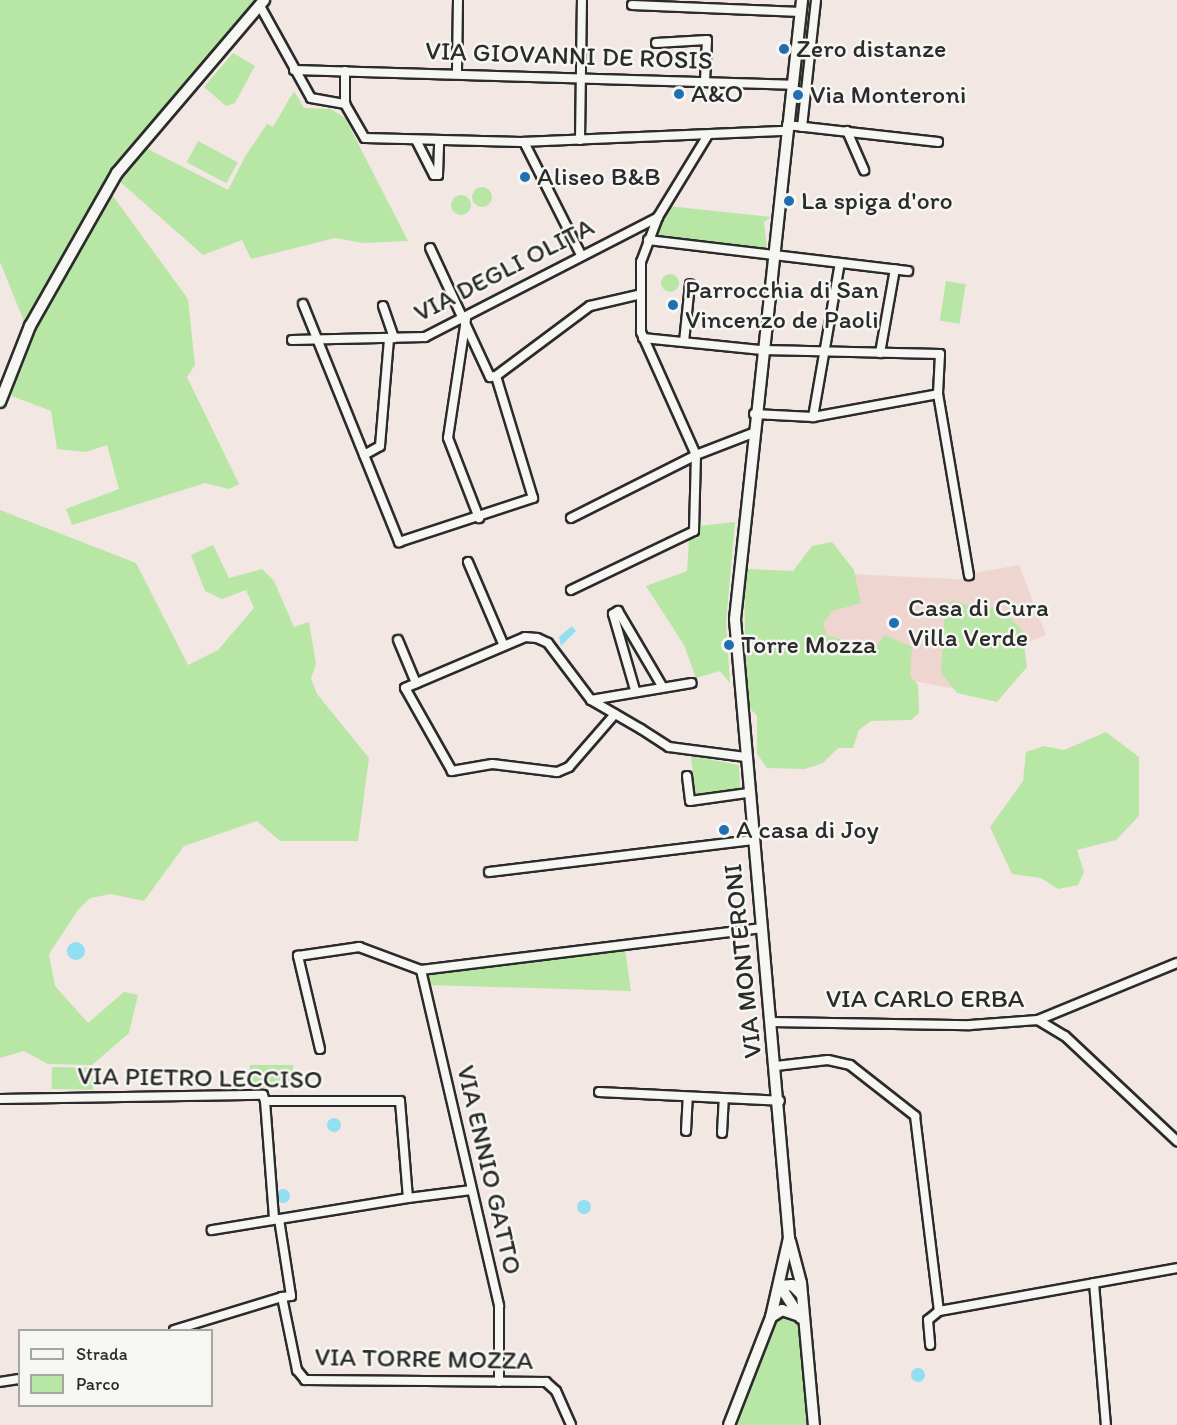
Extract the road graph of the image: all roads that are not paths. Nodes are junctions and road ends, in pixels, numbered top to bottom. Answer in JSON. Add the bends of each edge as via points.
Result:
{"nodes":[{"id":1,"x":458,"y":0,"type":"edge"},
{"id":2,"x":582,"y":0,"type":"edge"},
{"id":3,"x":802,"y":0,"type":"edge"},
{"id":4,"x":816,"y":0,"type":"edge"},
{"id":5,"x":262,"y":3,"type":"edge"},
{"id":6,"x":632,"y":5,"type":"dead end"},
{"id":7,"x":801,"y":12,"type":"junction"},
{"id":8,"x":657,"y":42,"type":"dead end"},
{"id":9,"x":294,"y":70,"type":"junction"},
{"id":10,"x":345,"y":71,"type":"junction"},
{"id":11,"x":457,"y":71,"type":"junction"},
{"id":12,"x":581,"y":75,"type":"junction"},
{"id":13,"x":705,"y":81,"type":"junction"},
{"id":14,"x":792,"y":85,"type":"junction"},
{"id":15,"x":345,"y":104,"type":"junction"},
{"id":16,"x":802,"y":127,"type":"junction"},
{"id":17,"x":787,"y":128,"type":"junction"},
{"id":18,"x":847,"y":131,"type":"junction"},
{"id":19,"x":708,"y":135,"type":"junction"},
{"id":20,"x":416,"y":140,"type":"junction"},
{"id":21,"x":439,"y":140,"type":"junction"},
{"id":22,"x":580,"y":140,"type":"junction"},
{"id":23,"x":524,"y":142,"type":"junction"},
{"id":24,"x":938,"y":142,"type":"dead end"},
{"id":25,"x":864,"y":170,"type":"dead end"},
{"id":26,"x":658,"y":217,"type":"junction"},
{"id":27,"x":648,"y":240,"type":"junction"},
{"id":28,"x":430,"y":248,"type":"dead end"},
{"id":29,"x":581,"y":255,"type":"junction"},
{"id":30,"x":772,"y":256,"type":"junction"},
{"id":31,"x":840,"y":263,"type":"junction"},
{"id":32,"x":895,"y":269,"type":"junction"},
{"id":33,"x":908,"y":271,"type":"dead end"},
{"id":34,"x":690,"y":284,"type":"dead end"},
{"id":35,"x":637,"y":295,"type":"junction"},
{"id":36,"x":303,"y":304,"type":"dead end"},
{"id":37,"x":383,"y":306,"type":"dead end"},
{"id":38,"x":466,"y":317,"type":"junction"},
{"id":39,"x":392,"y":338,"type":"junction"},
{"id":40,"x":644,"y":338,"type":"junction"},
{"id":41,"x":316,"y":339,"type":"junction"},
{"id":42,"x":292,"y":340,"type":"dead end"},
{"id":43,"x":684,"y":342,"type":"junction"},
{"id":44,"x":762,"y":350,"type":"junction"},
{"id":45,"x":825,"y":351,"type":"junction"},
{"id":46,"x":880,"y":352,"type":"junction"},
{"id":47,"x":496,"y":376,"type":"junction"},
{"id":48,"x":938,"y":394,"type":"junction"},
{"id":49,"x":0,"y":402,"type":"edge"},
{"id":50,"x":754,"y":414,"type":"junction"},
{"id":51,"x":813,"y":417,"type":"junction"},
{"id":52,"x":753,"y":433,"type":"junction"},
{"id":53,"x":364,"y":455,"type":"junction"},
{"id":54,"x":696,"y":455,"type":"junction"},
{"id":55,"x":479,"y":518,"type":"junction"},
{"id":56,"x":571,"y":518,"type":"dead end"},
{"id":57,"x":468,"y":562,"type":"dead end"},
{"id":58,"x":969,"y":575,"type":"dead end"},
{"id":59,"x":571,"y":590,"type":"dead end"},
{"id":60,"x":398,"y":640,"type":"dead end"},
{"id":61,"x":504,"y":646,"type":"junction"},
{"id":62,"x":416,"y":683,"type":"junction"},
{"id":63,"x":692,"y":683,"type":"dead end"},
{"id":64,"x":662,"y":686,"type":"junction"},
{"id":65,"x":635,"y":690,"type":"junction"},
{"id":66,"x":591,"y":700,"type":"junction"},
{"id":67,"x":615,"y":714,"type":"junction"},
{"id":68,"x":745,"y":758,"type":"junction"},
{"id":69,"x":687,"y":776,"type":"dead end"},
{"id":70,"x":748,"y":794,"type":"junction"},
{"id":71,"x":753,"y":840,"type":"junction"},
{"id":72,"x":489,"y":872,"type":"dead end"},
{"id":73,"x":762,"y":928,"type":"junction"},
{"id":74,"x":1177,"y":963,"type":"edge"},
{"id":75,"x":422,"y":970,"type":"junction"},
{"id":76,"x":1038,"y":1020,"type":"junction"},
{"id":77,"x":771,"y":1022,"type":"junction"},
{"id":78,"x":320,"y":1048,"type":"dead end"},
{"id":79,"x":776,"y":1066,"type":"junction"},
{"id":80,"x":599,"y":1092,"type":"dead end"},
{"id":81,"x":688,"y":1097,"type":"junction"},
{"id":82,"x":0,"y":1099,"type":"edge"},
{"id":83,"x":724,"y":1099,"type":"junction"},
{"id":84,"x":266,"y":1101,"type":"junction"},
{"id":85,"x":780,"y":1101,"type":"junction"},
{"id":86,"x":686,"y":1131,"type":"dead end"},
{"id":87,"x":722,"y":1133,"type":"dead end"},
{"id":88,"x":1177,"y":1141,"type":"edge"},
{"id":89,"x":472,"y":1190,"type":"junction"},
{"id":90,"x":408,"y":1198,"type":"junction"},
{"id":91,"x":277,"y":1219,"type":"junction"},
{"id":92,"x":212,"y":1230,"type":"dead end"},
{"id":93,"x":789,"y":1238,"type":"junction"},
{"id":94,"x":1177,"y":1268,"type":"edge"},
{"id":95,"x":1094,"y":1283,"type":"junction"},
{"id":96,"x":780,"y":1286,"type":"junction"},
{"id":97,"x":802,"y":1294,"type":"junction"},
{"id":98,"x":282,"y":1297,"type":"junction"},
{"id":99,"x":939,"y":1311,"type":"junction"},
{"id":100,"x":771,"y":1317,"type":"junction"},
{"id":101,"x":802,"y":1321,"type":"junction"},
{"id":102,"x":177,"y":1329,"type":"edge"},
{"id":103,"x":930,"y":1345,"type":"dead end"},
{"id":104,"x":18,"y":1379,"type":"edge"},
{"id":105,"x":0,"y":1382,"type":"edge"},
{"id":106,"x":499,"y":1382,"type":"junction"},
{"id":107,"x":571,"y":1425,"type":"edge"},
{"id":108,"x":729,"y":1425,"type":"edge"},
{"id":109,"x":814,"y":1425,"type":"edge"},
{"id":110,"x":1107,"y":1425,"type":"edge"}],
"edges":[{"from":1,"to":11,"type":"street"},
{"from":2,"to":12,"type":"street"},
{"from":3,"to":7,"type":"main road","name":"VIA MONTERONI"},
{"from":4,"to":16,"type":"street"},
{"from":5,"to":9,"type":"street"},
{"from":5,"to":49,"type":"main road","via":[[117,173],[34,318]]},
{"from":6,"to":7,"type":"street"},
{"from":7,"to":14,"type":"main road","name":"VIA MONTERONI"},
{"from":8,"to":13,"type":"street","via":[[708,40]]},
{"from":9,"to":10,"type":"street","name":"VIA GIOVANNI DE ROSIS"},
{"from":9,"to":15,"type":"street","via":[[311,99]]},
{"from":10,"to":11,"type":"street","name":"VIA GIOVANNI DE ROSIS"},
{"from":10,"to":15,"type":"street"},
{"from":11,"to":12,"type":"street","name":"VIA GIOVANNI DE ROSIS"},
{"from":12,"to":13,"type":"street","name":"VIA GIOVANNI DE ROSIS"},
{"from":12,"to":22,"type":"street"},
{"from":13,"to":14,"type":"street","name":"VIA GIOVANNI DE ROSIS"},
{"from":14,"to":17,"type":"main road","name":"VIA MONTERONI"},
{"from":15,"to":20,"type":"street","via":[[365,138]]},
{"from":16,"to":17,"type":"street"},
{"from":16,"to":18,"type":"street"},
{"from":17,"to":19,"type":"street"},
{"from":17,"to":30,"type":"main road","name":"VIA MONTERONI"},
{"from":18,"to":24,"type":"street"},
{"from":18,"to":25,"type":"street"},
{"from":19,"to":22,"type":"street"},
{"from":19,"to":26,"type":"street"},
{"from":20,"to":21,"type":"street"},
{"from":20,"to":21,"type":"street","via":[[438,175]]},
{"from":21,"to":23,"type":"street"},
{"from":22,"to":23,"type":"street"},
{"from":23,"to":29,"type":"street"},
{"from":26,"to":27,"type":"street"},
{"from":26,"to":29,"type":"street","name":"VIA DEGLI OLITA"},
{"from":27,"to":30,"type":"street"},
{"from":27,"to":35,"type":"street"},
{"from":28,"to":38,"type":"street"},
{"from":29,"to":38,"type":"street","name":"VIA DEGLI OLITA"},
{"from":30,"to":31,"type":"street"},
{"from":30,"to":44,"type":"main road","name":"VIA MONTERONI"},
{"from":31,"to":32,"type":"street"},
{"from":31,"to":45,"type":"street"},
{"from":32,"to":33,"type":"street"},
{"from":32,"to":46,"type":"street"},
{"from":34,"to":43,"type":"street"},
{"from":35,"to":40,"type":"street"},
{"from":35,"to":47,"type":"street","via":[[590,306]]},
{"from":36,"to":41,"type":"street"},
{"from":37,"to":39,"type":"street"},
{"from":38,"to":39,"type":"street","name":"VIA DEGLI OLITA","via":[[425,338]]},
{"from":38,"to":47,"type":"street","via":[[490,377]]},
{"from":38,"to":55,"type":"street","via":[[448,438]]},
{"from":39,"to":41,"type":"street","name":"VIA DEGLI OLITA"},
{"from":39,"to":53,"type":"street","via":[[380,447]]},
{"from":40,"to":43,"type":"street"},
{"from":40,"to":54,"type":"street"},
{"from":41,"to":42,"type":"street","name":"VIA DEGLI OLITA"},
{"from":41,"to":53,"type":"street"},
{"from":43,"to":44,"type":"street"},
{"from":44,"to":45,"type":"street"},
{"from":44,"to":50,"type":"main road","name":"VIA MONTERONI"},
{"from":45,"to":46,"type":"street"},
{"from":45,"to":51,"type":"street"},
{"from":46,"to":48,"type":"street","via":[[940,354]]},
{"from":47,"to":55,"type":"street","via":[[533,498]]},
{"from":48,"to":51,"type":"street"},
{"from":48,"to":58,"type":"street"},
{"from":50,"to":51,"type":"street"},
{"from":50,"to":52,"type":"main road","name":"VIA MONTERONI"},
{"from":52,"to":54,"type":"street"},
{"from":52,"to":68,"type":"main road","name":"VIA MONTERONI","via":[[735,619]]},
{"from":53,"to":55,"type":"street","via":[[399,542]]},
{"from":54,"to":56,"type":"street"},
{"from":54,"to":59,"type":"street","via":[[694,531]]},
{"from":57,"to":61,"type":"street"},
{"from":60,"to":62,"type":"street"},
{"from":61,"to":62,"type":"street"},
{"from":61,"to":66,"type":"street","via":[[525,637],[548,643]]},
{"from":62,"to":67,"type":"street","via":[[405,688],[452,771],[492,764],[557,772],[569,767]]},
{"from":63,"to":64,"type":"street"},
{"from":64,"to":65,"type":"street"},
{"from":64,"to":65,"type":"street","via":[[618,611],[613,614]]},
{"from":65,"to":66,"type":"street"},
{"from":66,"to":67,"type":"street"},
{"from":67,"to":68,"type":"street","via":[[669,747]]},
{"from":68,"to":70,"type":"main road","name":"VIA MONTERONI"},
{"from":69,"to":70,"type":"street","via":[[690,801]]},
{"from":70,"to":71,"type":"main road","name":"VIA MONTERONI"},
{"from":71,"to":72,"type":"street"},
{"from":71,"to":73,"type":"main road","name":"VIA MONTERONI"},
{"from":73,"to":75,"type":"street"},
{"from":73,"to":77,"type":"main road","name":"VIA MONTERONI"},
{"from":74,"to":76,"type":"street","name":"VIA CARLO ERBA"},
{"from":75,"to":78,"type":"street","via":[[359,946],[298,956]]},
{"from":75,"to":89,"type":"street","name":"VIA ENNIO GATTO"},
{"from":76,"to":77,"type":"street","name":"VIA CARLO ERBA","via":[[980,1025]]},
{"from":76,"to":88,"type":"street","via":[[1065,1036]]},
{"from":77,"to":79,"type":"main road","name":"VIA MONTERONI"},
{"from":79,"to":85,"type":"main road","name":"VIA MONTERONI"},
{"from":79,"to":99,"type":"street","via":[[828,1060],[850,1065],[915,1116]]},
{"from":80,"to":81,"type":"street"},
{"from":81,"to":83,"type":"street"},
{"from":81,"to":86,"type":"street"},
{"from":82,"to":84,"type":"street","name":"VIA PIETRO LECCISO","via":[[263,1095]]},
{"from":83,"to":85,"type":"street"},
{"from":83,"to":87,"type":"street"},
{"from":84,"to":90,"type":"street","name":"VIA PIETRO LECCISO","via":[[400,1101]]},
{"from":84,"to":91,"type":"street"},
{"from":85,"to":93,"type":"main road","name":"VIA MONTERONI"},
{"from":89,"to":90,"type":"street"},
{"from":89,"to":106,"type":"street","name":"VIA ENNIO GATTO","via":[[499,1306]]},
{"from":90,"to":91,"type":"street"},
{"from":91,"to":92,"type":"street"},
{"from":91,"to":98,"type":"street","via":[[291,1296]]},
{"from":93,"to":96,"type":"main road","name":"VIA MONTERONI"},
{"from":93,"to":97,"type":"main road","name":"VIA MONTERONI"},
{"from":94,"to":95,"type":"street"},
{"from":95,"to":99,"type":"street"},
{"from":95,"to":110,"type":"street"},
{"from":96,"to":97,"type":"main road","via":[[792,1285]]},
{"from":96,"to":100,"type":"main road","name":"VIA MONTERONI"},
{"from":96,"to":101,"type":"main road","name":"VIA MONTERONI"},
{"from":97,"to":101,"type":"main road","name":"VIA MONTERONI"},
{"from":98,"to":102,"type":"street"},
{"from":98,"to":106,"type":"street","name":"VIA TORRE MOZZA","via":[[297,1370],[304,1380]]},
{"from":99,"to":103,"type":"street","via":[[928,1320]]},
{"from":100,"to":101,"type":"main road","via":[[789,1310]]},
{"from":100,"to":108,"type":"main road","name":"VIA MONTERONI"},
{"from":101,"to":109,"type":"main road","name":"VIA MONTERONI"},
{"from":104,"to":105,"type":"street"},
{"from":106,"to":107,"type":"street","name":"VIA TORRE MOZZA","via":[[550,1384]]}]}
